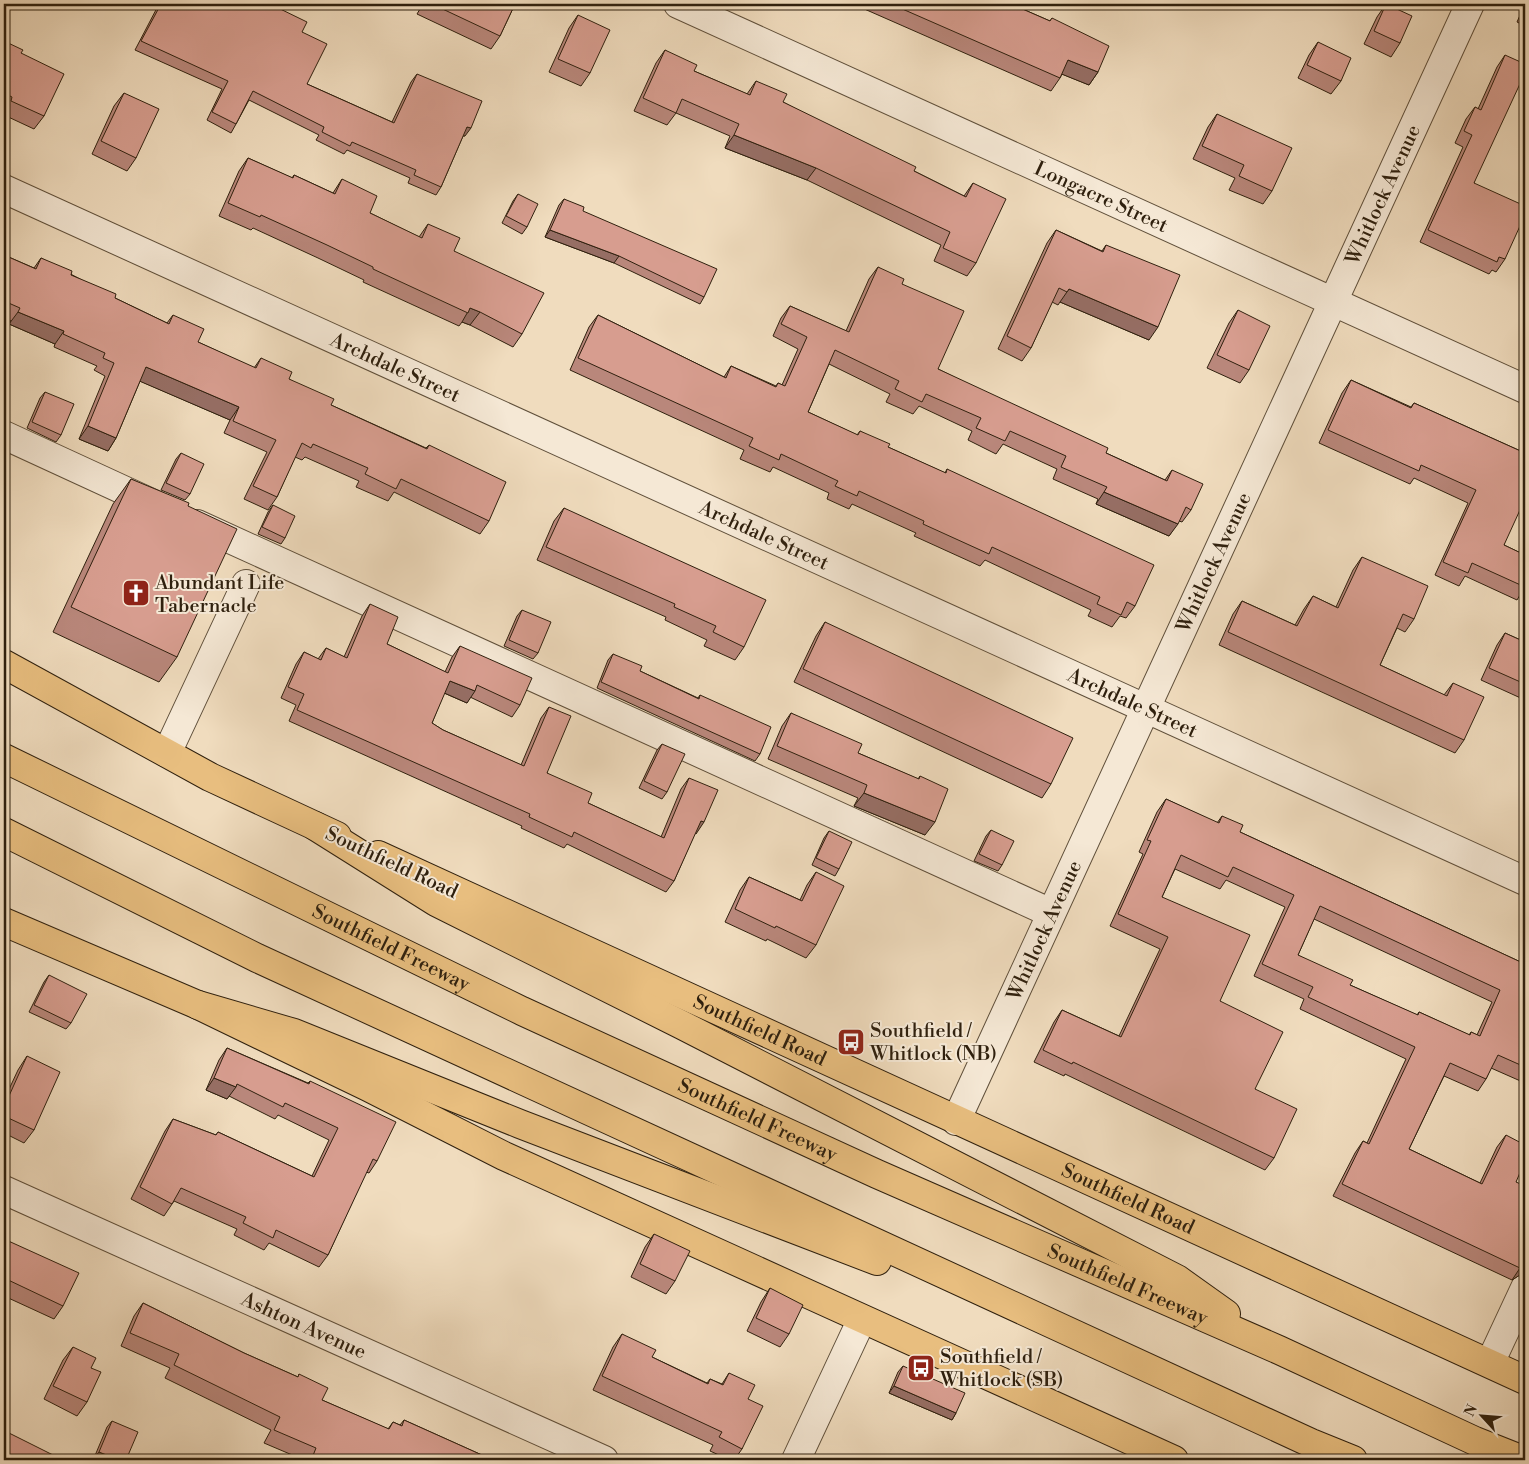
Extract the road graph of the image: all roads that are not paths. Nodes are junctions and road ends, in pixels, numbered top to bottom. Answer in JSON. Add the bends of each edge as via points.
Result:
{"nodes":[{"id":1,"x":678,"y":4,"type":"edge"},
{"id":2,"x":1470,"y":4,"type":"edge"},
{"id":3,"x":4,"y":189,"type":"edge"},
{"id":4,"x":1333,"y":302,"type":"junction"},
{"id":5,"x":1525,"y":389,"type":"edge"},
{"id":6,"x":4,"y":436,"type":"edge"},
{"id":7,"x":246,"y":584,"type":"dead end"},
{"id":8,"x":4,"y":664,"type":"edge"},
{"id":9,"x":1146,"y":708,"type":"junction"},
{"id":10,"x":167,"y":753,"type":"junction"},
{"id":11,"x":4,"y":758,"type":"edge"},
{"id":12,"x":315,"y":826,"type":"junction"},
{"id":13,"x":4,"y":832,"type":"edge"},
{"id":14,"x":1525,"y":881,"type":"edge"},
{"id":15,"x":1051,"y":914,"type":"junction"},
{"id":16,"x":4,"y":922,"type":"edge"},
{"id":17,"x":198,"y":1005,"type":"junction"},
{"id":18,"x":956,"y":1121,"type":"junction"},
{"id":19,"x":4,"y":1190,"type":"edge"},
{"id":20,"x":1525,"y":1288,"type":"edge"},
{"id":21,"x":862,"y":1319,"type":"junction"},
{"id":22,"x":1279,"y":1350,"type":"junction"},
{"id":23,"x":1126,"y":1356,"type":"junction"},
{"id":24,"x":1490,"y":1363,"type":"junction"},
{"id":25,"x":1525,"y":1380,"type":"edge"},
{"id":26,"x":604,"y":1460,"type":"edge"},
{"id":27,"x":796,"y":1460,"type":"edge"},
{"id":28,"x":1174,"y":1460,"type":"edge"},
{"id":29,"x":1353,"y":1460,"type":"edge"},
{"id":30,"x":1523,"y":1460,"type":"edge"}],
"edges":[{"from":1,"to":4,"type":"street","name":"Longacre Street"},
{"from":2,"to":4,"type":"street","name":"Whitlock Avenue"},
{"from":3,"to":9,"type":"street","name":"Archdale Street"},
{"from":4,"to":5,"type":"street","name":"Longacre Street"},
{"from":4,"to":9,"type":"street","name":"Whitlock Avenue"},
{"from":6,"to":15,"type":"street"},
{"from":7,"to":10,"type":"street"},
{"from":8,"to":10,"type":"main road","name":"Southfield Road"},
{"from":9,"to":14,"type":"street","name":"Archdale Street"},
{"from":9,"to":15,"type":"street","name":"Whitlock Avenue"},
{"from":10,"to":12,"type":"main road","name":"Southfield Road","via":[[210,777]]},
{"from":11,"to":22,"type":"main road","name":"Southfield Freeway","via":[[522,1011],[877,1174]]},
{"from":12,"to":18,"type":"main road","name":"Southfield Road"},
{"from":12,"to":22,"type":"main road","via":[[436,902],[1177,1279]]},
{"from":13,"to":23,"type":"main road","via":[[257,958]]},
{"from":15,"to":18,"type":"street","name":"Whitlock Avenue"},
{"from":16,"to":17,"type":"main road"},
{"from":17,"to":21,"type":"main road","via":[[504,1156]]},
{"from":17,"to":23,"type":"main road","via":[[294,1034]]},
{"from":18,"to":24,"type":"main road","name":"Southfield Road"},
{"from":19,"to":26,"type":"street","name":"Ashton Avenue"},
{"from":20,"to":24,"type":"street"},
{"from":21,"to":27,"type":"street"},
{"from":21,"to":28,"type":"main road"},
{"from":22,"to":30,"type":"main road","name":"Southfield Freeway"},
{"from":23,"to":29,"type":"main road"},
{"from":24,"to":25,"type":"main road","name":"Southfield Road"}]}
